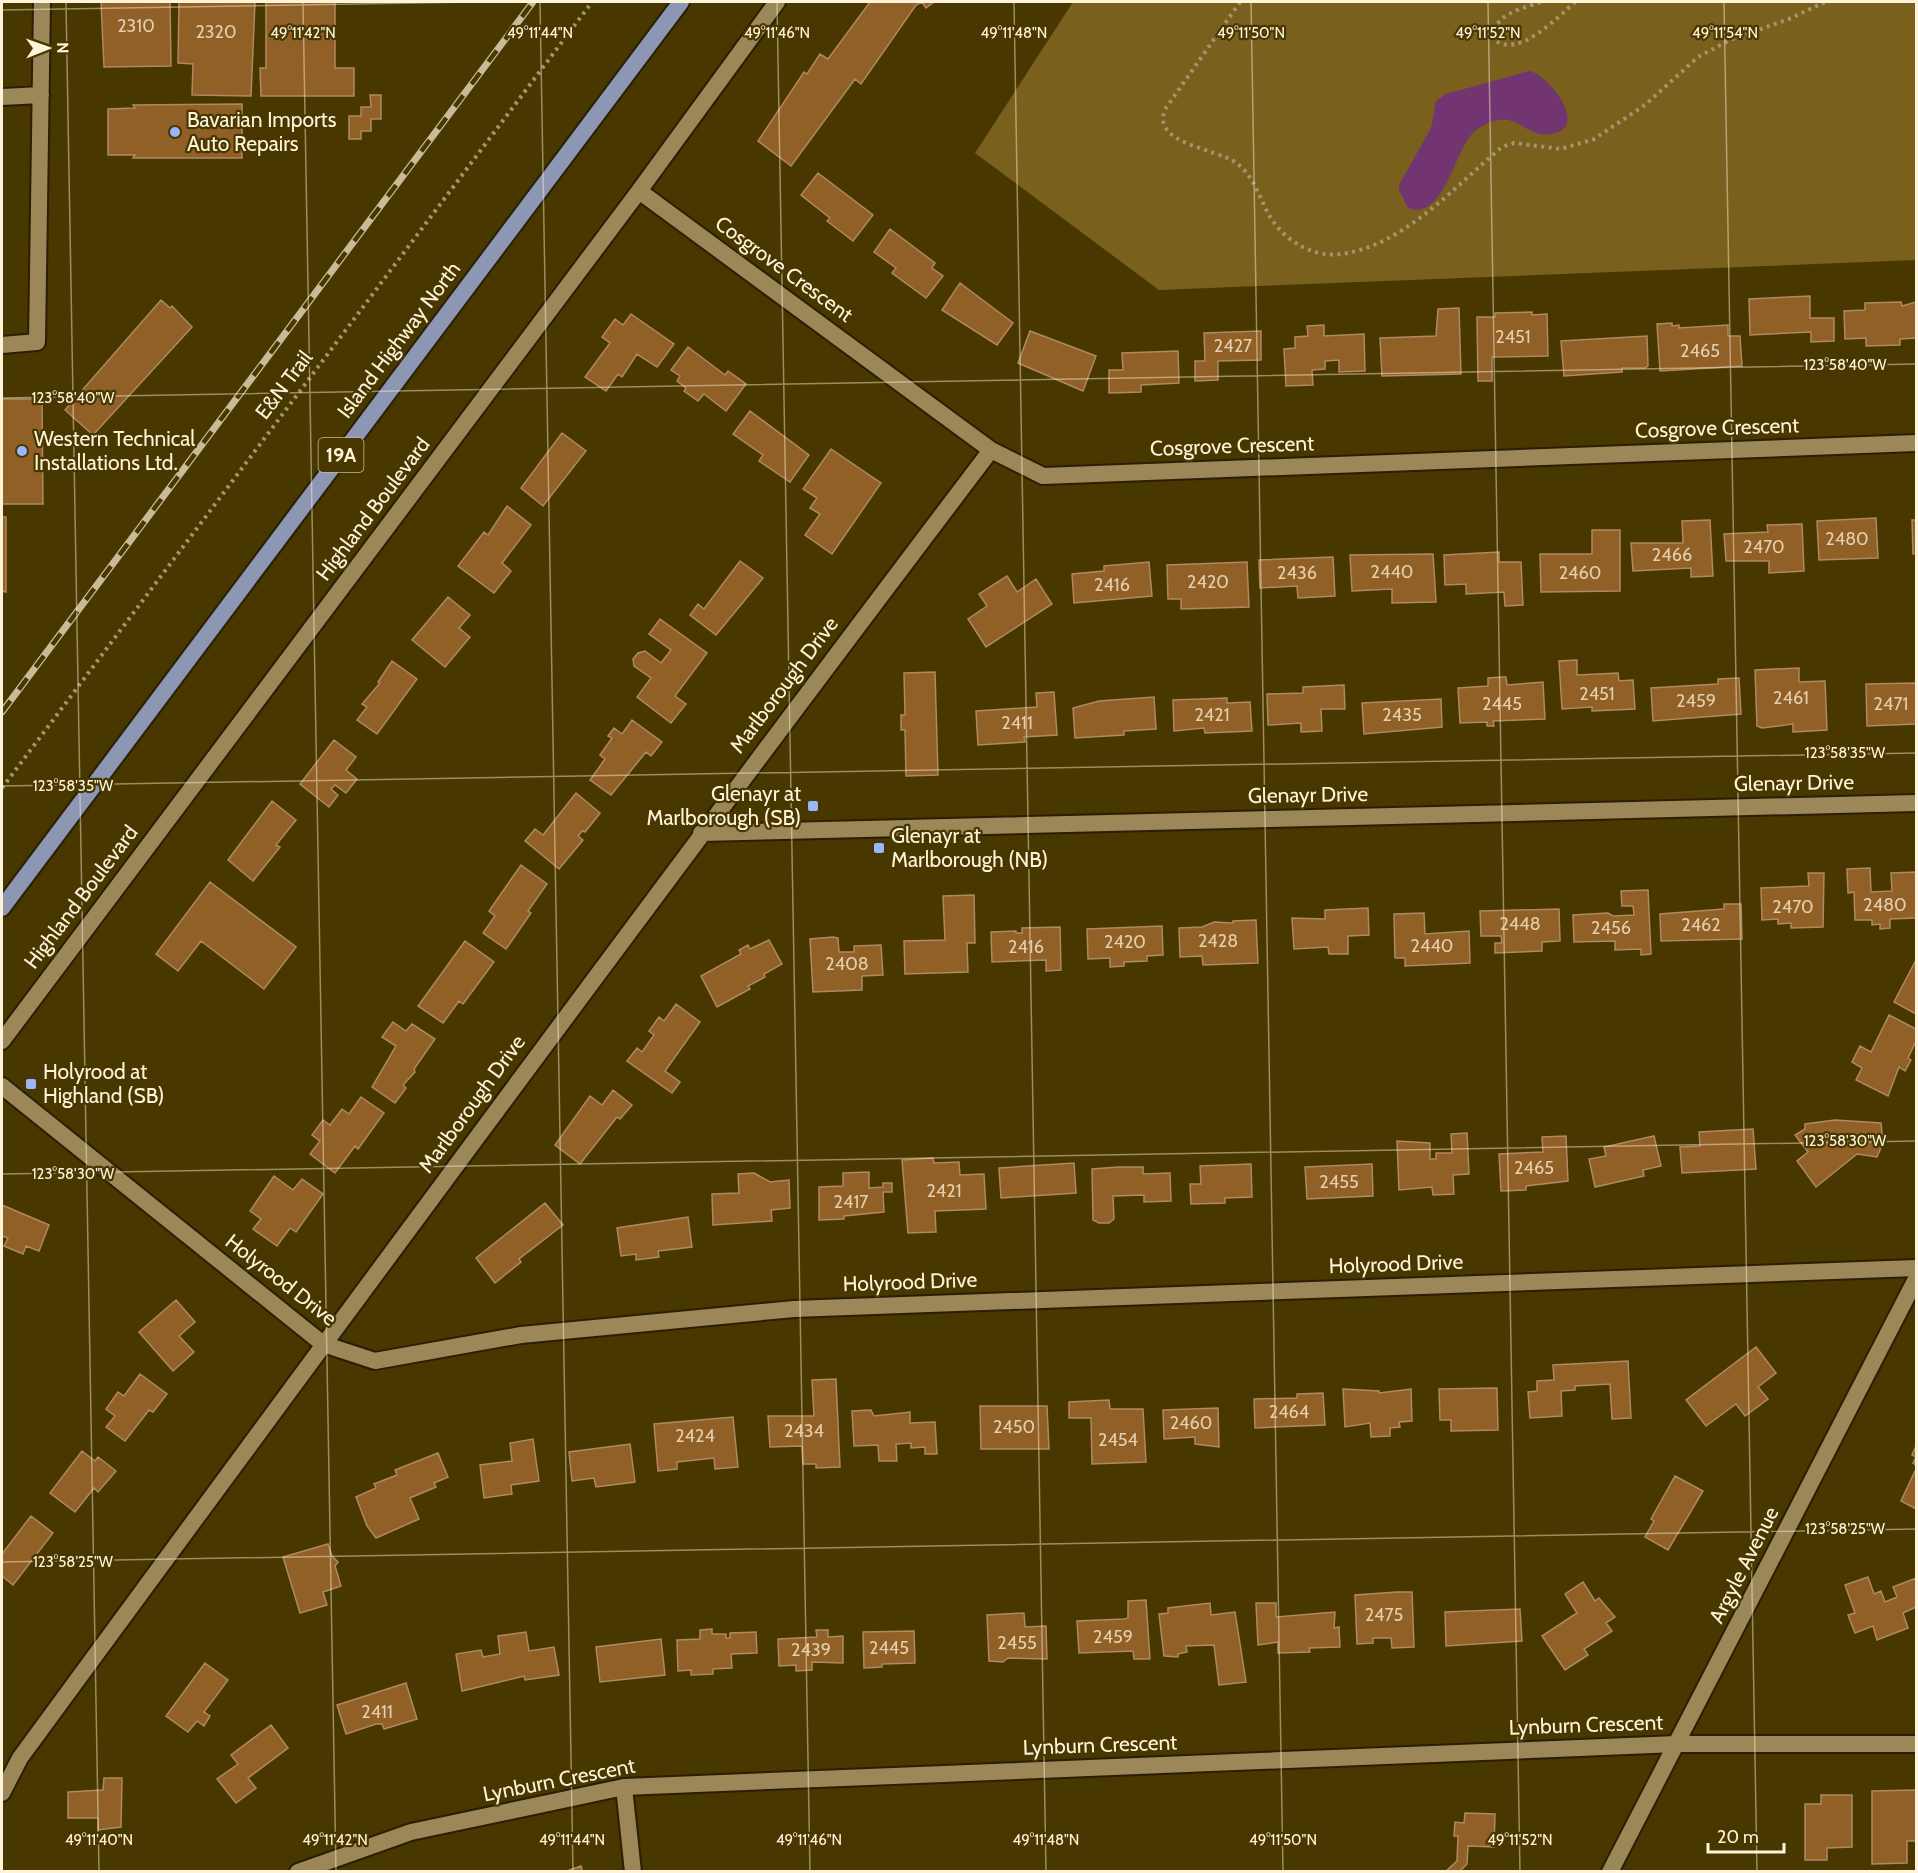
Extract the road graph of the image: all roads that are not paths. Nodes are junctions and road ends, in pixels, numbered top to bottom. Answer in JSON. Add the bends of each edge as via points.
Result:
{"nodes":[{"id":1,"x":42,"y":2,"type":"edge"},
{"id":2,"x":681,"y":2,"type":"edge"},
{"id":3,"x":777,"y":2,"type":"edge"},
{"id":4,"x":41,"y":95,"type":"junction"},
{"id":5,"x":2,"y":97,"type":"edge"},
{"id":6,"x":639,"y":191,"type":"junction"},
{"id":7,"x":2,"y":345,"type":"edge"},
{"id":8,"x":1917,"y":443,"type":"edge"},
{"id":9,"x":991,"y":450,"type":"junction"},
{"id":10,"x":1917,"y":803,"type":"edge"},
{"id":11,"x":700,"y":833,"type":"junction"},
{"id":12,"x":2,"y":908,"type":"edge"},
{"id":13,"x":2,"y":1041,"type":"edge"},
{"id":14,"x":2,"y":1086,"type":"edge"},
{"id":15,"x":1917,"y":1268,"type":"edge"},
{"id":16,"x":1917,"y":1279,"type":"edge"},
{"id":17,"x":323,"y":1344,"type":"junction"},
{"id":18,"x":1677,"y":1744,"type":"junction"},
{"id":19,"x":1917,"y":1744,"type":"edge"},
{"id":20,"x":624,"y":1787,"type":"junction"},
{"id":21,"x":2,"y":1793,"type":"edge"},
{"id":22,"x":298,"y":1872,"type":"edge"},
{"id":23,"x":633,"y":1872,"type":"edge"},
{"id":24,"x":1610,"y":1872,"type":"edge"}],
"edges":[{"from":1,"to":4,"type":"street"},
{"from":2,"to":12,"type":"main road","name":"Island Highway North","number":"19A"},
{"from":3,"to":6,"type":"street","name":"Highland Boulevard"},
{"from":4,"to":5,"type":"street"},
{"from":4,"to":7,"type":"street","via":[[38,342]]},
{"from":6,"to":9,"type":"street","name":"Cosgrove Crescent"},
{"from":6,"to":13,"type":"street","name":"Highland Boulevard"},
{"from":8,"to":9,"type":"street","name":"Cosgrove Crescent","via":[[1043,476]]},
{"from":9,"to":11,"type":"street","name":"Marlborough Drive"},
{"from":10,"to":11,"type":"street","name":"Glenayr Drive"},
{"from":11,"to":17,"type":"street","name":"Marlborough Drive"},
{"from":14,"to":17,"type":"street","name":"Holyrood Drive"},
{"from":15,"to":17,"type":"street","name":"Holyrood Drive","via":[[794,1309],[521,1335],[375,1361]]},
{"from":16,"to":18,"type":"street","name":"Argyle Avenue"},
{"from":17,"to":21,"type":"street","name":"Marlborough Drive","via":[[20,1758]]},
{"from":18,"to":19,"type":"street","name":"Lynburn Crescent"},
{"from":18,"to":20,"type":"street","name":"Lynburn Crescent"},
{"from":18,"to":24,"type":"street","name":"Argyle Avenue"},
{"from":20,"to":22,"type":"street","name":"Lynburn Crescent","via":[[411,1832]]},
{"from":20,"to":23,"type":"street"}]}
